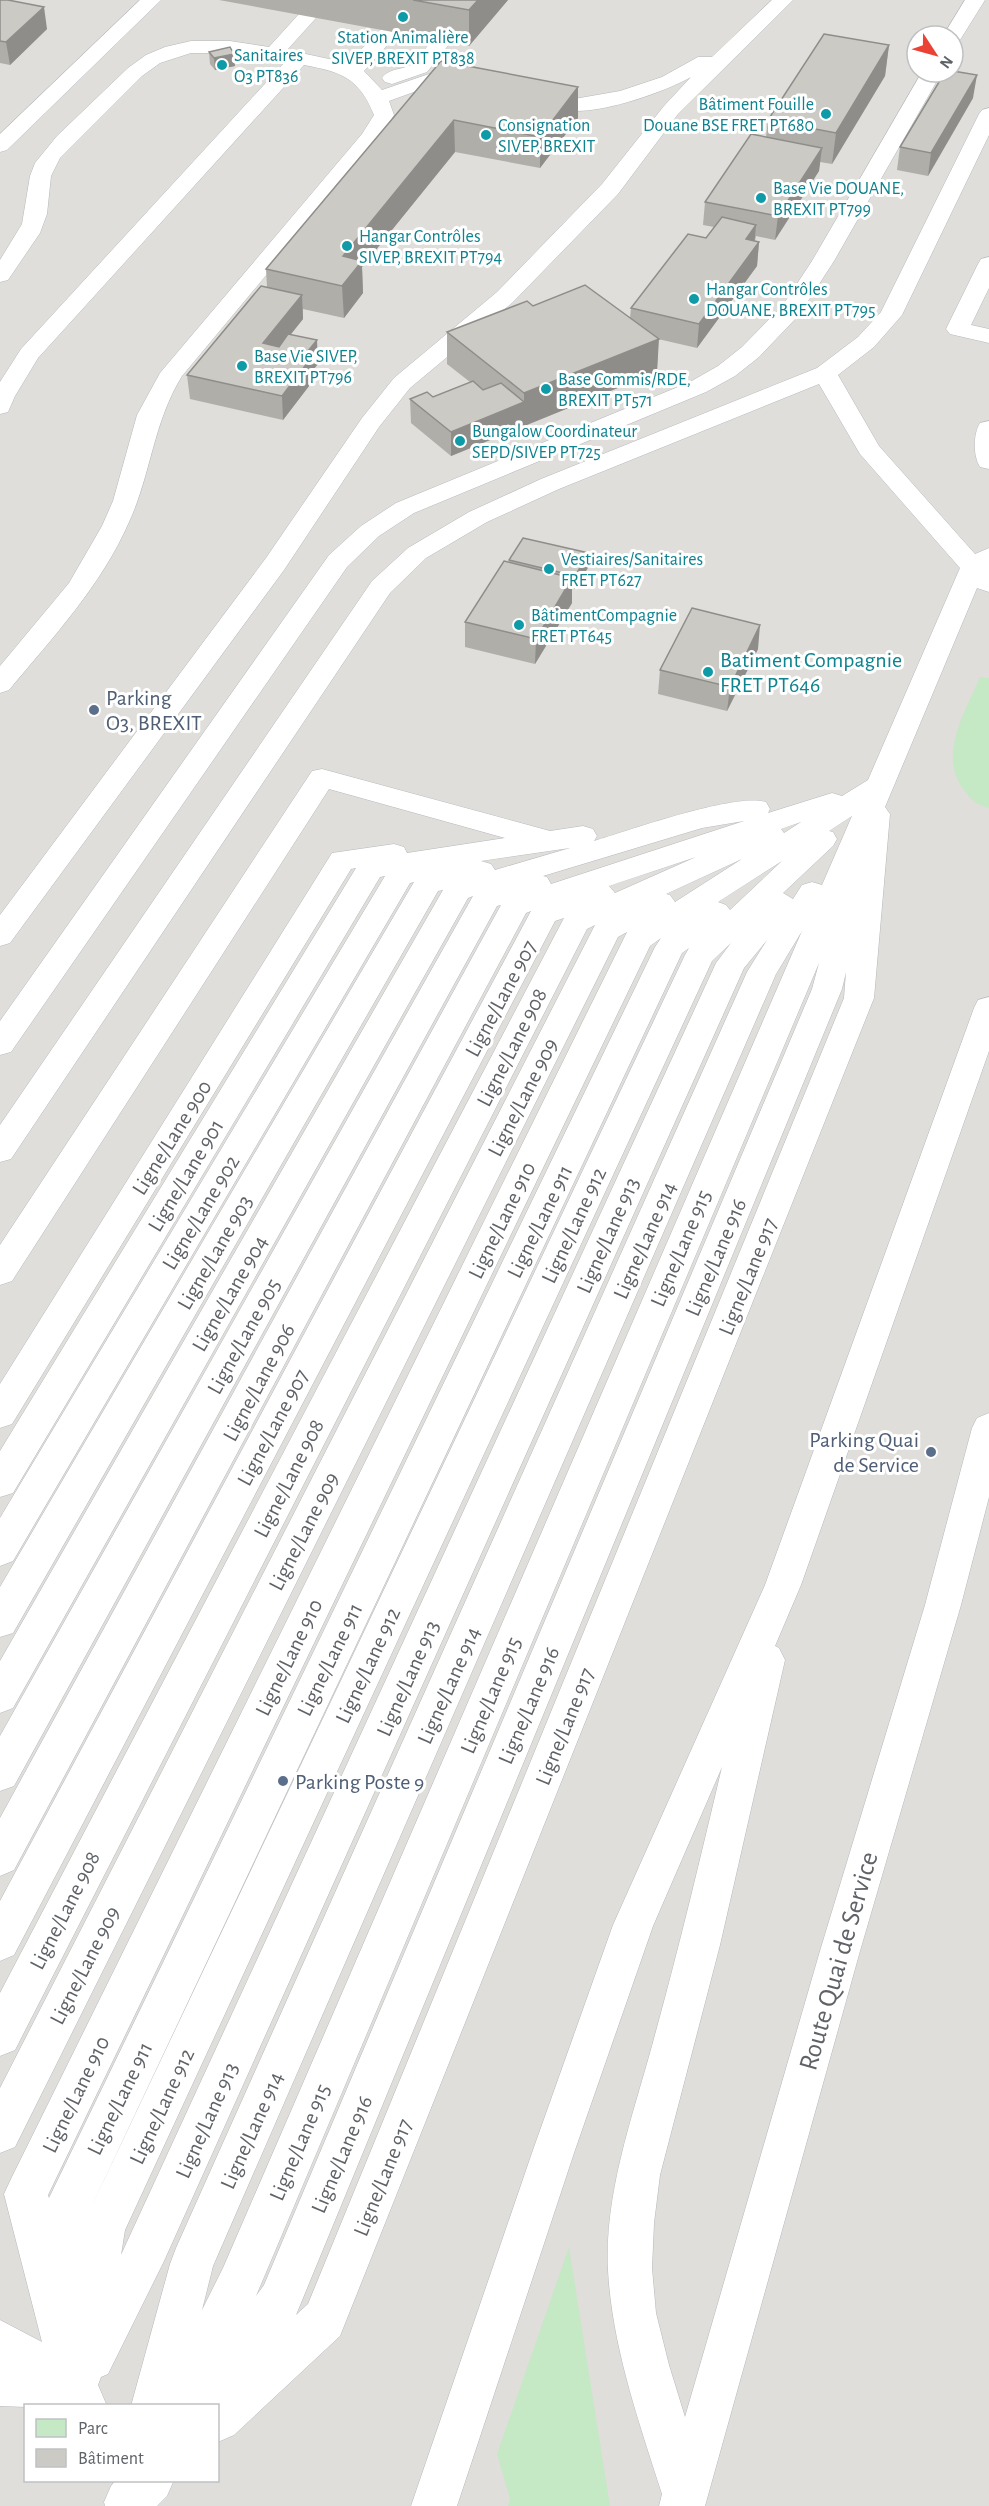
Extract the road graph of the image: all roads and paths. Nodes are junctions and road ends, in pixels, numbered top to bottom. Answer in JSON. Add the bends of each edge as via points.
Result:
{"nodes":[{"id":1,"x":150,"y":0,"type":"edge"},
{"id":2,"x":783,"y":0,"type":"edge"},
{"id":3,"x":975,"y":0,"type":"edge"},
{"id":4,"x":306,"y":18,"type":"dead end"},
{"id":5,"x":960,"y":24,"type":"edge"},
{"id":6,"x":388,"y":33,"type":"dead end"},
{"id":7,"x":748,"y":34,"type":"junction"},
{"id":8,"x":440,"y":43,"type":"edge"},
{"id":9,"x":273,"y":54,"type":"junction"},
{"id":10,"x":300,"y":58,"type":"junction"},
{"id":11,"x":351,"y":72,"type":"junction"},
{"id":12,"x":925,"y":84,"type":"edge"},
{"id":13,"x":485,"y":89,"type":"edge"},
{"id":14,"x":375,"y":92,"type":"junction"},
{"id":15,"x":517,"y":95,"type":"edge"},
{"id":16,"x":989,"y":114,"type":"edge"},
{"id":17,"x":0,"y":146,"type":"edge"},
{"id":18,"x":989,"y":264,"type":"edge"},
{"id":19,"x":0,"y":275,"type":"edge"},
{"id":20,"x":979,"y":329,"type":"edge"},
{"id":21,"x":989,"y":362,"type":"edge"},
{"id":22,"x":825,"y":374,"type":"junction"},
{"id":23,"x":0,"y":407,"type":"edge"},
{"id":24,"x":989,"y":428,"type":"edge"},
{"id":25,"x":989,"y":462,"type":"edge"},
{"id":26,"x":984,"y":569,"type":"edge"},
{"id":27,"x":0,"y":684,"type":"edge"},
{"id":28,"x":879,"y":786,"type":"junction"},
{"id":29,"x":701,"y":819,"type":"junction"},
{"id":30,"x":540,"y":838,"type":"junction"},
{"id":31,"x":595,"y":927,"type":"junction"},
{"id":32,"x":0,"y":936,"type":"edge"},
{"id":33,"x":989,"y":1008,"type":"edge"},
{"id":34,"x":0,"y":1044,"type":"edge"},
{"id":35,"x":0,"y":1150,"type":"edge"},
{"id":36,"x":0,"y":1272,"type":"edge"},
{"id":37,"x":0,"y":1414,"type":"edge"},
{"id":38,"x":989,"y":1428,"type":"edge"},
{"id":39,"x":0,"y":1482,"type":"edge"},
{"id":40,"x":0,"y":1550,"type":"edge"},
{"id":41,"x":783,"y":1585,"type":"junction"},
{"id":42,"x":0,"y":1621,"type":"edge"},
{"id":43,"x":0,"y":1696,"type":"edge"},
{"id":44,"x":0,"y":1773,"type":"edge"},
{"id":45,"x":0,"y":1857,"type":"edge"},
{"id":46,"x":0,"y":1941,"type":"edge"},
{"id":47,"x":0,"y":2034,"type":"edge"},
{"id":48,"x":0,"y":2132,"type":"edge"},
{"id":49,"x":0,"y":2342,"type":"edge"},
{"id":50,"x":0,"y":2383,"type":"edge"},
{"id":51,"x":80,"y":2397,"type":"edge"},
{"id":52,"x":155,"y":2404,"type":"edge"},
{"id":53,"x":178,"y":2404,"type":"edge"},
{"id":54,"x":203,"y":2404,"type":"edge"},
{"id":55,"x":219,"y":2418,"type":"edge"},
{"id":56,"x":683,"y":2500,"type":"edge"},
{"id":57,"x":434,"y":2506,"type":"edge"}],
"edges":[{"from":1,"to":17,"type":"lane"},
{"from":2,"to":7,"type":"lane"},
{"from":3,"to":5,"type":"lane"},
{"from":4,"to":9,"type":"lane"},
{"from":6,"to":11,"type":"lane"},
{"from":7,"to":15,"type":"lane","via":[[669,81],[624,98],[574,105]]},
{"from":7,"to":32,"type":"lane","via":[[671,110],[610,189],[505,297],[402,383]]},
{"from":8,"to":14,"type":"lane","via":[[420,68]]},
{"from":9,"to":10,"type":"lane"},
{"from":9,"to":19,"type":"lane","via":[[203,44],[172,49],[135,72],[52,153],[41,173],[38,205],[28,238]]},
{"from":10,"to":11,"type":"lane"},
{"from":10,"to":23,"type":"lane","via":[[29,354]]},
{"from":11,"to":14,"type":"lane"},
{"from":12,"to":34,"type":"lane","via":[[807,290],[745,357],[698,387],[405,508],[370,531],[338,561]]},
{"from":13,"to":14,"type":"lane","via":[[432,79]]},
{"from":14,"to":27,"type":"lane","via":[[384,115],[370,137],[172,373],[156,398],[116,526],[99,557]]},
{"from":16,"to":22,"type":"lane","via":[[891,315],[866,342]]},
{"from":18,"to":20,"type":"lane"},
{"from":20,"to":21,"type":"lane"},
{"from":22,"to":26,"type":"lane","via":[[869,449]]},
{"from":22,"to":35,"type":"lane","via":[[550,484],[478,517],[417,553],[381,587]]},
{"from":24,"to":25,"type":"lane"},
{"from":26,"to":28,"type":"lane"},
{"from":28,"to":29,"type":"lane"},
{"from":28,"to":31,"type":"lane"},
{"from":28,"to":31,"type":"lane"},
{"from":28,"to":31,"type":"lane"},
{"from":28,"to":31,"type":"lane"},
{"from":28,"to":31,"type":"lane"},
{"from":28,"to":31,"type":"lane"},
{"from":28,"to":31,"type":"lane"},
{"from":29,"to":30,"type":"lane"},
{"from":29,"to":31,"type":"lane"},
{"from":29,"to":31,"type":"lane"},
{"from":30,"to":31,"type":"lane"},
{"from":30,"to":36,"type":"lane","via":[[322,778]]},
{"from":31,"to":37,"type":"lane","name":"Ligne/Lane 900"},
{"from":31,"to":39,"type":"lane","name":"Ligne/Lane 901"},
{"from":31,"to":40,"type":"lane","name":"Ligne/Lane 902"},
{"from":31,"to":42,"type":"lane","name":"Ligne/Lane 903"},
{"from":31,"to":43,"type":"lane","name":"Ligne/Lane 904"},
{"from":31,"to":44,"type":"lane","name":"Ligne/Lane 905"},
{"from":31,"to":45,"type":"lane","name":"Ligne/Lane 906"},
{"from":31,"to":46,"type":"lane","name":"Ligne/Lane 907"},
{"from":31,"to":47,"type":"lane","name":"Ligne/Lane 908"},
{"from":31,"to":48,"type":"lane","name":"Ligne/Lane 909"},
{"from":31,"to":51,"type":"lane","name":"Ligne/Lane 913","via":[[150,2246]]},
{"from":31,"to":51,"type":"lane","name":"Ligne/Lane 912","via":[[105,2227]]},
{"from":31,"to":51,"type":"lane","name":"Ligne/Lane 910","via":[[26,2194]]},
{"from":31,"to":52,"type":"lane","name":"Ligne/Lane 914","via":[[192,2264]]},
{"from":31,"to":53,"type":"lane","name":"Ligne/Lane 915","via":[[239,2284]]},
{"from":31,"to":54,"type":"lane","name":"Ligne/Lane 916","via":[[280,2301]]},
{"from":31,"to":55,"type":"lane","name":"Ligne/Lane 917","via":[[324,2320]]},
{"from":33,"to":41,"type":"lane"},
{"from":38,"to":56,"type":"lane","name":"Route Quai de Service","via":[[943,1605]]},
{"from":41,"to":56,"type":"lane","via":[[700,1946],[639,2175],[632,2223],[634,2313]]},
{"from":41,"to":57,"type":"lane","via":[[633,1924]]},
{"from":49,"to":51,"type":"lane"},
{"from":50,"to":51,"type":"lane"}]}
